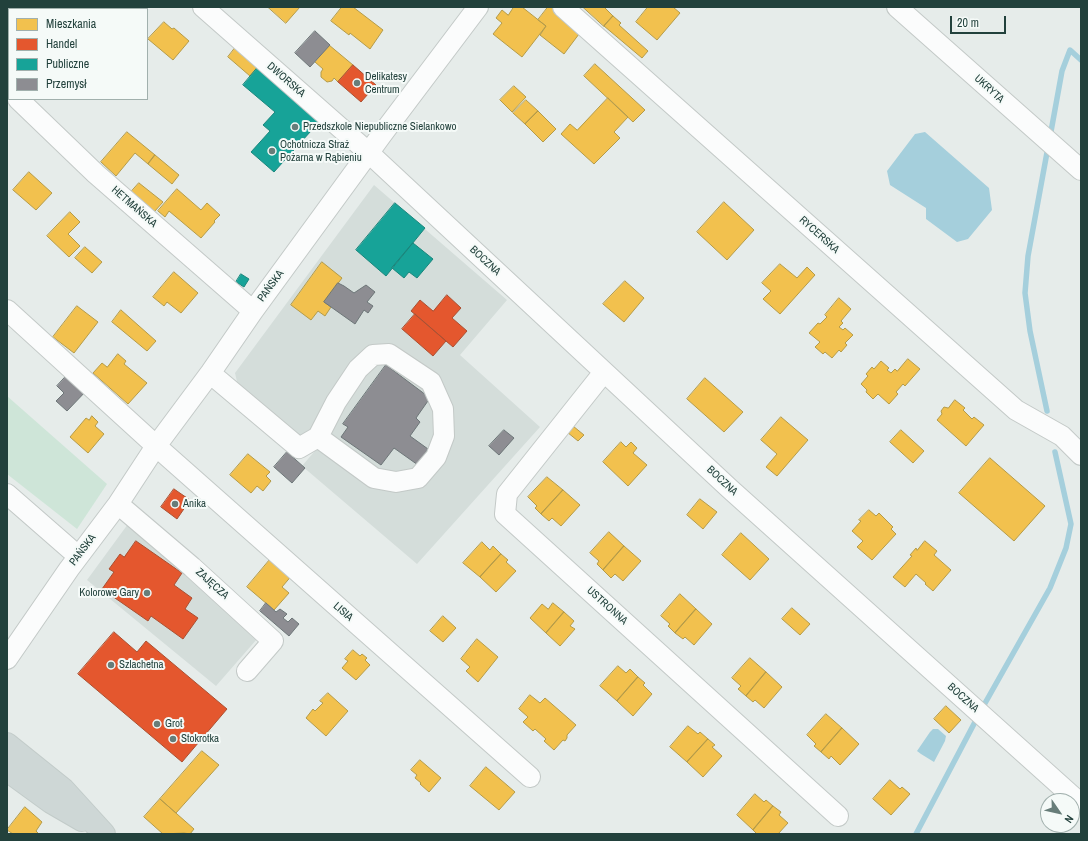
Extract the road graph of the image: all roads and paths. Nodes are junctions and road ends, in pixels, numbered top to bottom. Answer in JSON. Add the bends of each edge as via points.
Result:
{"nodes":[{"id":1,"x":203,"y":7,"type":"edge"},
{"id":2,"x":478,"y":7,"type":"edge"},
{"id":3,"x":563,"y":7,"type":"edge"},
{"id":4,"x":897,"y":7,"type":"edge"},
{"id":5,"x":19,"y":100,"type":"edge"},
{"id":6,"x":369,"y":153,"type":"junction"},
{"id":7,"x":1081,"y":170,"type":"edge"},
{"id":8,"x":7,"y":310,"type":"edge"},
{"id":9,"x":253,"y":311,"type":"junction"},
{"id":10,"x":210,"y":372,"type":"junction"},
{"id":11,"x":604,"y":372,"type":"junction"},
{"id":12,"x":318,"y":437,"type":"junction"},
{"id":13,"x":156,"y":446,"type":"junction"},
{"id":14,"x":1081,"y":455,"type":"edge"},
{"id":15,"x":7,"y":494,"type":"edge"},
{"id":16,"x":118,"y":504,"type":"junction"},
{"id":17,"x":73,"y":562,"type":"junction"},
{"id":18,"x":7,"y":634,"type":"edge"},
{"id":19,"x":7,"y":659,"type":"edge"},
{"id":20,"x":247,"y":671,"type":"dead end"},
{"id":21,"x":7,"y":744,"type":"edge"},
{"id":22,"x":7,"y":770,"type":"edge"},
{"id":23,"x":530,"y":777,"type":"dead end"},
{"id":24,"x":1081,"y":804,"type":"edge"},
{"id":25,"x":838,"y":816,"type":"dead end"},
{"id":26,"x":103,"y":832,"type":"edge"}],
"edges":[{"from":1,"to":6,"type":"street","name":"DWORSKA"},
{"from":2,"to":6,"type":"street","name":"PAŃSKA"},
{"from":3,"to":14,"type":"street","name":"RYCERSKA","via":[[1016,410],[1062,436]]},
{"from":4,"to":7,"type":"street","name":"UKRYTA"},
{"from":5,"to":9,"type":"street","name":"HETMAŃSKA","via":[[96,174]]},
{"from":6,"to":9,"type":"street","name":"PAŃSKA"},
{"from":6,"to":11,"type":"street","name":"BOCZNA"},
{"from":8,"to":13,"type":"street","name":"LISIA"},
{"from":9,"to":10,"type":"street","name":"PAŃSKA"},
{"from":10,"to":12,"type":"street","via":[[299,448]]},
{"from":10,"to":13,"type":"street","name":"PAŃSKA"},
{"from":11,"to":24,"type":"street","name":"BOCZNA","via":[[730,489]]},
{"from":11,"to":25,"type":"street","name":"USTRONNA","via":[[507,494],[505,514]]},
{"from":12,"to":12,"type":"street","via":[[336,402],[358,369],[373,356],[389,354],[431,382],[443,409],[444,436],[436,457],[418,478],[396,482],[374,478]]},
{"from":13,"to":16,"type":"street","name":"PAŃSKA"},
{"from":13,"to":23,"type":"street","name":"LISIA"},
{"from":15,"to":17,"type":"street"},
{"from":16,"to":17,"type":"street","name":"PAŃSKA"},
{"from":16,"to":20,"type":"street","name":"ZAJĘCZA","via":[[192,566],[273,640]]},
{"from":17,"to":18,"type":"street","name":"PAŃSKA"},
{"from":17,"to":19,"type":"street","name":"PAŃSKA"},
{"from":21,"to":26,"type":"main road","via":[[63,789]]},
{"from":22,"to":26,"type":"main road","via":[[51,802]]}]}
